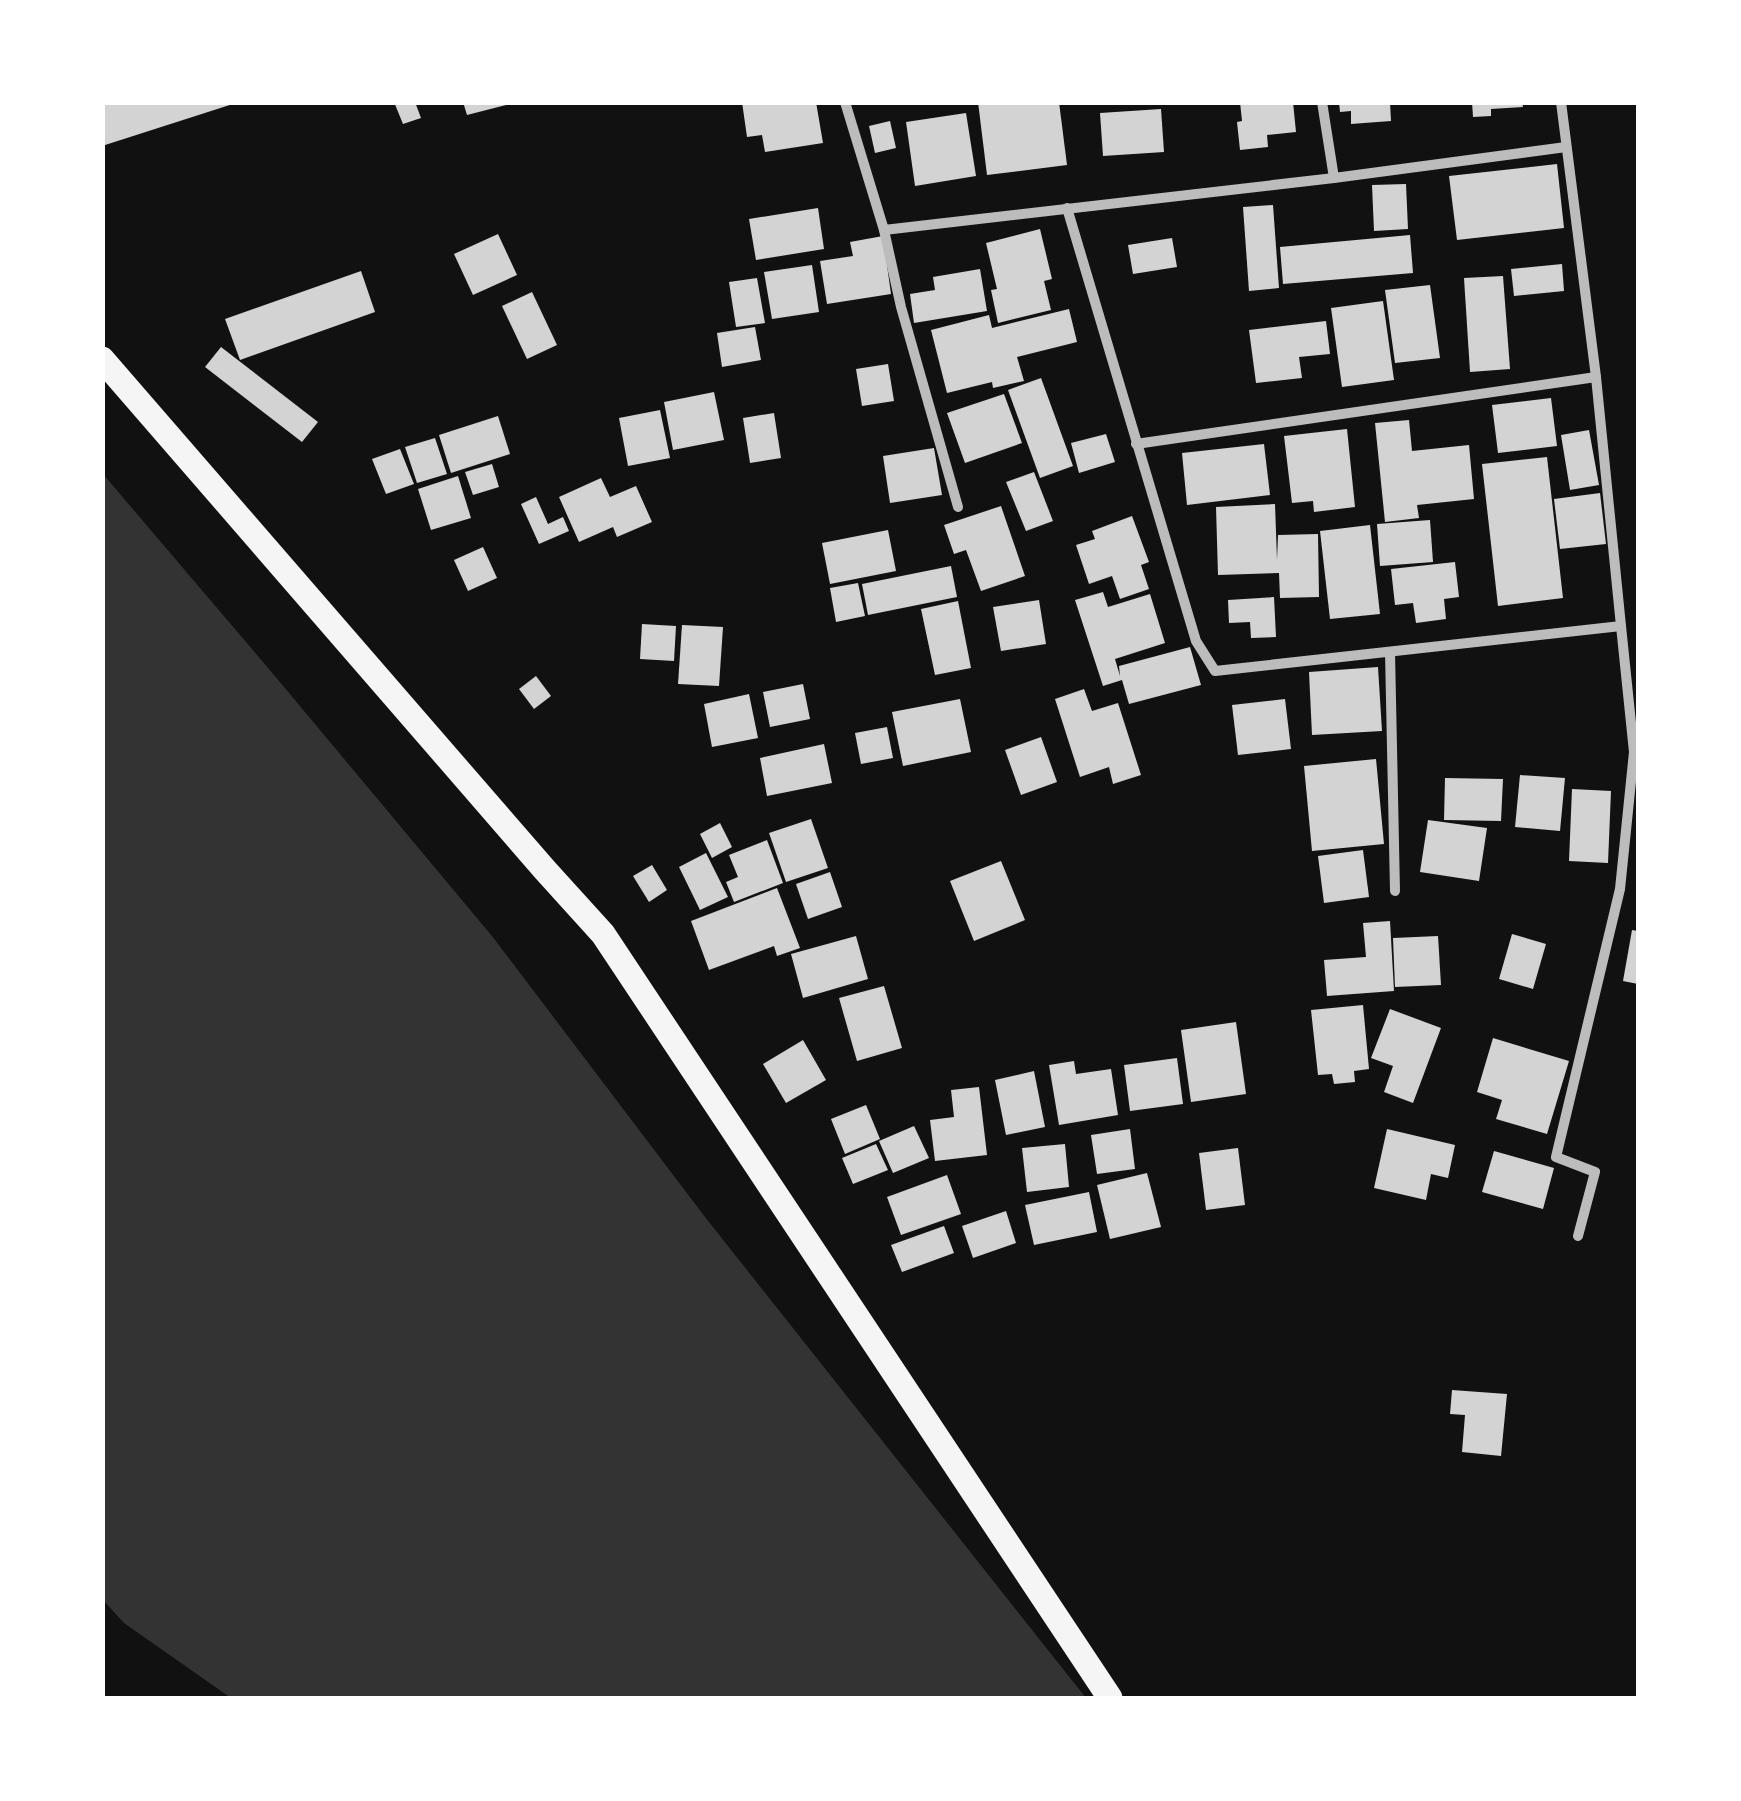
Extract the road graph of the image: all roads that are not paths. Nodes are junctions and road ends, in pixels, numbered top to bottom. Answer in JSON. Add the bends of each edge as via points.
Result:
{"nodes":[{"id":1,"x":845,"y":102,"type":"edge"},
{"id":2,"x":1322,"y":102,"type":"edge"},
{"id":3,"x":1561,"y":102,"type":"edge"},
{"id":4,"x":1566,"y":147,"type":"junction"},
{"id":5,"x":1334,"y":178,"type":"junction"},
{"id":6,"x":1067,"y":208,"type":"junction"},
{"id":7,"x":884,"y":230,"type":"junction"},
{"id":8,"x":102,"y":358,"type":"edge"},
{"id":9,"x":1596,"y":377,"type":"junction"},
{"id":10,"x":1136,"y":444,"type":"junction"},
{"id":11,"x":958,"y":507,"type":"dead end"},
{"id":12,"x":1621,"y":626,"type":"junction"},
{"id":13,"x":1390,"y":652,"type":"junction"},
{"id":14,"x":1396,"y":891,"type":"dead end"},
{"id":15,"x":1578,"y":1236,"type":"dead end"},
{"id":16,"x":1110,"y":1698,"type":"edge"}],
"edges":[{"from":1,"to":7,"type":"street"},
{"from":2,"to":5,"type":"street"},
{"from":3,"to":4,"type":"street"},
{"from":4,"to":5,"type":"street"},
{"from":4,"to":9,"type":"street"},
{"from":5,"to":6,"type":"street"},
{"from":6,"to":7,"type":"street"},
{"from":6,"to":10,"type":"street"},
{"from":7,"to":11,"type":"street"},
{"from":8,"to":16,"type":"main road","via":[[603,934]]},
{"from":9,"to":10,"type":"street"},
{"from":9,"to":12,"type":"street"},
{"from":10,"to":13,"type":"street","via":[[1196,640],[1215,671]]},
{"from":12,"to":13,"type":"street"},
{"from":12,"to":15,"type":"street","via":[[1634,752],[1620,889],[1556,1157],[1594,1172]]},
{"from":13,"to":14,"type":"street"}]}
